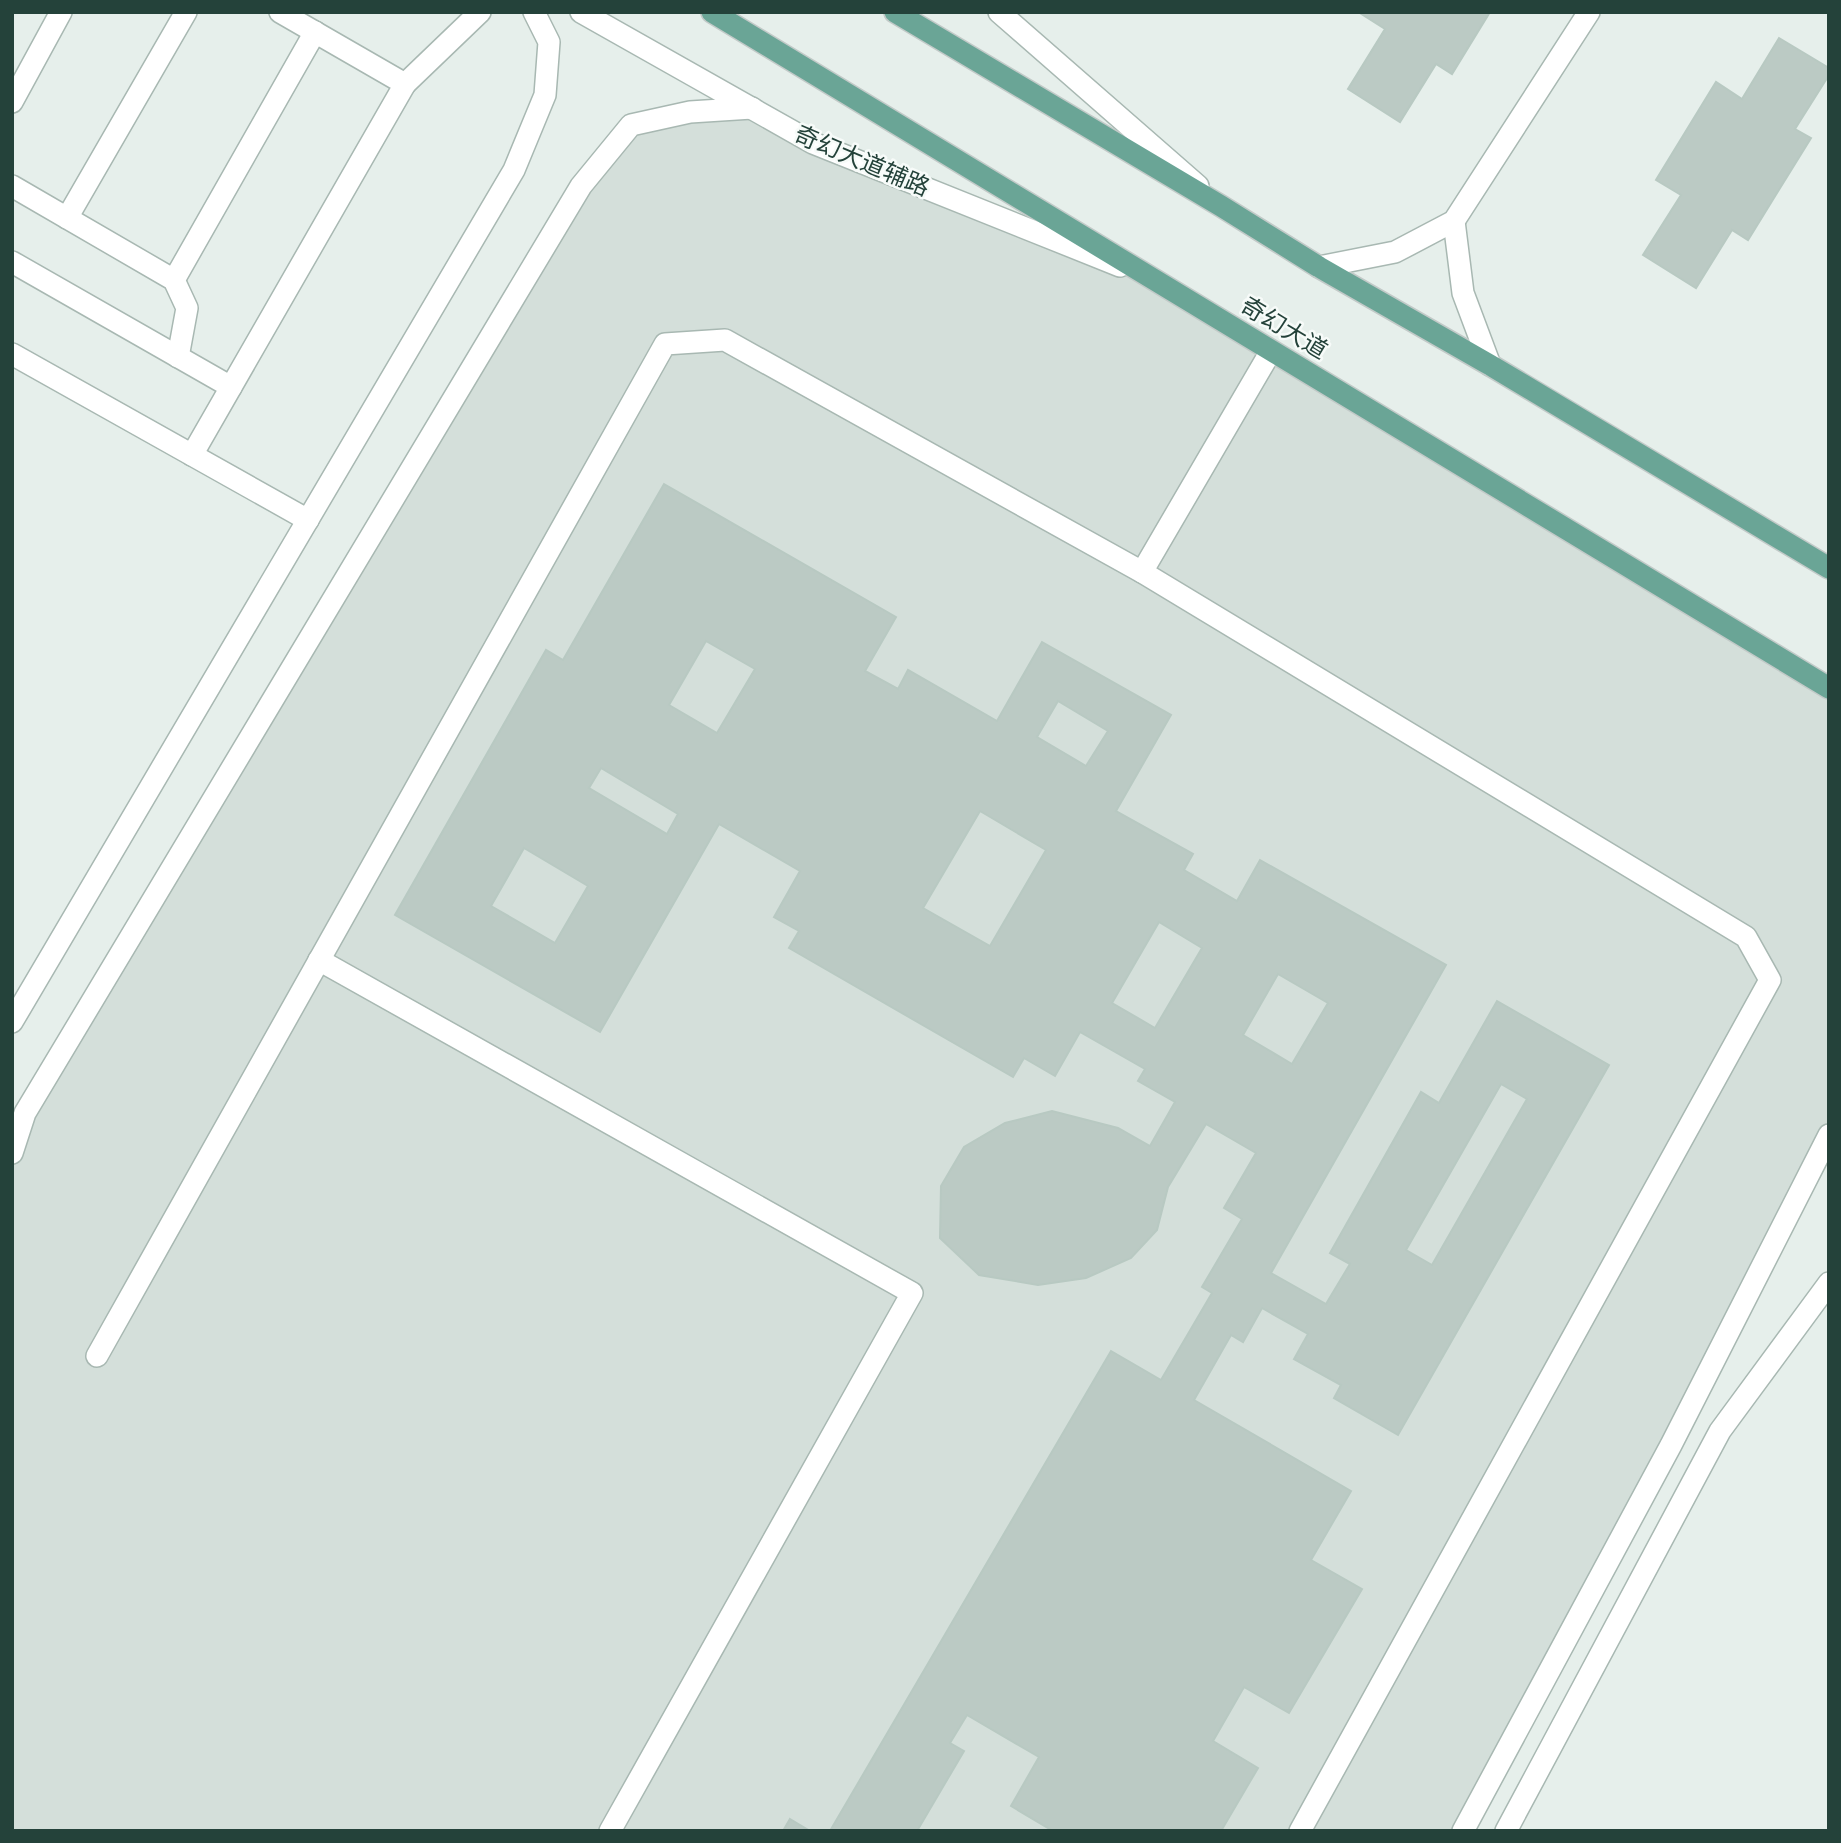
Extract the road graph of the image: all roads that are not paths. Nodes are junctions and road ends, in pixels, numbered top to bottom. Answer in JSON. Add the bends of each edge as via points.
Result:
{"nodes":[{"id":1,"x":61,"y":12,"type":"edge"},
{"id":2,"x":186,"y":12,"type":"edge"},
{"id":3,"x":280,"y":12,"type":"edge"},
{"id":4,"x":480,"y":12,"type":"edge"},
{"id":5,"x":534,"y":12,"type":"edge"},
{"id":6,"x":581,"y":12,"type":"edge"},
{"id":7,"x":712,"y":12,"type":"edge"},
{"id":8,"x":895,"y":12,"type":"edge"},
{"id":9,"x":999,"y":12,"type":"edge"},
{"id":10,"x":1589,"y":12,"type":"edge"},
{"id":11,"x":315,"y":32,"type":"junction"},
{"id":12,"x":405,"y":84,"type":"junction"},
{"id":13,"x":12,"y":102,"type":"edge"},
{"id":14,"x":752,"y":108,"type":"junction"},
{"id":15,"x":12,"y":186,"type":"edge"},
{"id":16,"x":1220,"y":206,"type":"junction"},
{"id":17,"x":67,"y":218,"type":"junction"},
{"id":18,"x":1454,"y":221,"type":"junction"},
{"id":19,"x":12,"y":262,"type":"edge"},
{"id":20,"x":1318,"y":267,"type":"junction"},
{"id":21,"x":174,"y":280,"type":"junction"},
{"id":22,"x":1157,"y":281,"type":"junction"},
{"id":23,"x":1271,"y":351,"type":"junction"},
{"id":24,"x":12,"y":354,"type":"edge"},
{"id":25,"x":178,"y":357,"type":"junction"},
{"id":26,"x":1490,"y":365,"type":"junction"},
{"id":27,"x":231,"y":387,"type":"junction"},
{"id":28,"x":192,"y":455,"type":"junction"},
{"id":29,"x":308,"y":520,"type":"junction"},
{"id":30,"x":1829,"y":568,"type":"edge"},
{"id":31,"x":1142,"y":572,"type":"junction"},
{"id":32,"x":1829,"y":688,"type":"edge"},
{"id":33,"x":319,"y":960,"type":"junction"},
{"id":34,"x":12,"y":1022,"type":"edge"},
{"id":35,"x":1829,"y":1135,"type":"edge"},
{"id":36,"x":12,"y":1153,"type":"edge"},
{"id":37,"x":1829,"y":1283,"type":"edge"},
{"id":38,"x":97,"y":1356,"type":"dead end"},
{"id":39,"x":610,"y":1831,"type":"edge"},
{"id":40,"x":1300,"y":1831,"type":"edge"},
{"id":41,"x":1463,"y":1831,"type":"edge"},
{"id":42,"x":1506,"y":1831,"type":"edge"}],
"edges":[{"from":1,"to":13,"type":"street"},
{"from":2,"to":17,"type":"street"},
{"from":3,"to":11,"type":"street"},
{"from":4,"to":12,"type":"street"},
{"from":5,"to":29,"type":"street","via":[[549,42],[545,95],[514,170]]},
{"from":6,"to":14,"type":"street","name":"奇幻大道辅路"},
{"from":7,"to":22,"type":"main road","name":"奇幻大道"},
{"from":8,"to":16,"type":"main road"},
{"from":9,"to":16,"type":"street"},
{"from":10,"to":18,"type":"street"},
{"from":11,"to":12,"type":"street"},
{"from":11,"to":21,"type":"street"},
{"from":12,"to":27,"type":"street"},
{"from":14,"to":22,"type":"street","name":"奇幻大道辅路","via":[[813,143]]},
{"from":14,"to":36,"type":"street","via":[[631,124],[581,187],[25,1113]]},
{"from":15,"to":17,"type":"street"},
{"from":16,"to":20,"type":"main road"},
{"from":17,"to":21,"type":"street"},
{"from":18,"to":20,"type":"street","via":[[1395,251]]},
{"from":18,"to":26,"type":"street","via":[[1463,293]]},
{"from":19,"to":25,"type":"street"},
{"from":20,"to":26,"type":"main road"},
{"from":21,"to":25,"type":"street","via":[[187,308]]},
{"from":22,"to":23,"type":"main road","name":"奇幻大道"},
{"from":23,"to":31,"type":"street"},
{"from":23,"to":32,"type":"main road","name":"奇幻大道"},
{"from":24,"to":28,"type":"street"},
{"from":25,"to":27,"type":"street"},
{"from":26,"to":30,"type":"main road"},
{"from":27,"to":28,"type":"street"},
{"from":28,"to":29,"type":"street"},
{"from":29,"to":34,"type":"street"},
{"from":31,"to":33,"type":"street","via":[[725,340],[665,344]]},
{"from":31,"to":40,"type":"street","via":[[1746,937],[1770,980]]},
{"from":33,"to":38,"type":"street"},
{"from":33,"to":39,"type":"street","via":[[912,1293]]},
{"from":35,"to":41,"type":"street","via":[[1671,1445]]},
{"from":37,"to":42,"type":"street","via":[[1720,1431]]}]}
